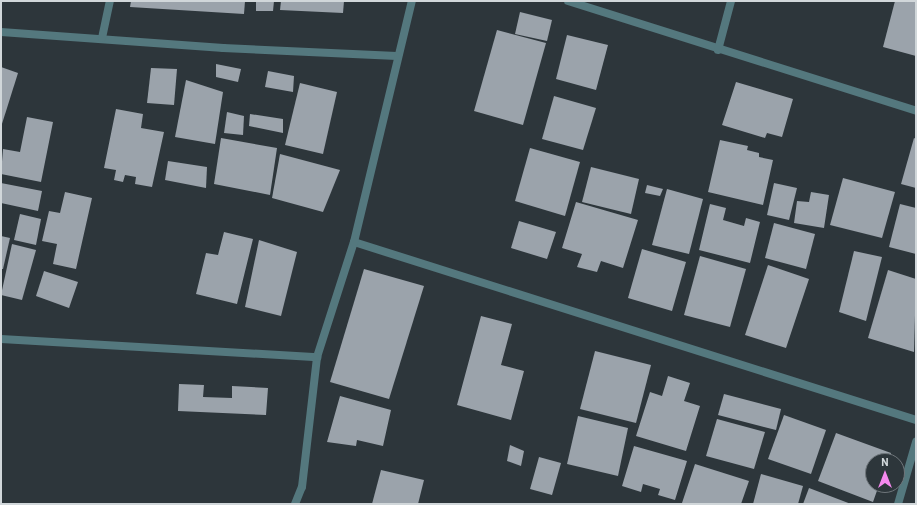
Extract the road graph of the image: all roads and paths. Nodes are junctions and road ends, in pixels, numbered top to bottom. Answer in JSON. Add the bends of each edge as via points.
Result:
{"nodes":[{"id":1,"x":110,"y":1,"type":"edge"},
{"id":2,"x":412,"y":1,"type":"edge"},
{"id":3,"x":568,"y":1,"type":"edge"},
{"id":4,"x":731,"y":1,"type":"edge"},
{"id":5,"x":1,"y":32,"type":"edge"},
{"id":6,"x":102,"y":38,"type":"junction"},
{"id":7,"x":718,"y":50,"type":"junction"},
{"id":8,"x":397,"y":56,"type":"junction"},
{"id":9,"x":916,"y":111,"type":"edge"},
{"id":10,"x":354,"y":242,"type":"junction"},
{"id":11,"x":1,"y":339,"type":"edge"},
{"id":12,"x":317,"y":357,"type":"junction"},
{"id":13,"x":916,"y":420,"type":"edge"},
{"id":14,"x":916,"y":442,"type":"edge"},
{"id":15,"x":295,"y":504,"type":"edge"},
{"id":16,"x":898,"y":504,"type":"edge"}],
"edges":[{"from":1,"to":6,"type":"street"},
{"from":2,"to":8,"type":"street"},
{"from":3,"to":7,"type":"street"},
{"from":4,"to":7,"type":"street"},
{"from":5,"to":6,"type":"street"},
{"from":6,"to":8,"type":"street","via":[[222,48]]},
{"from":7,"to":9,"type":"street"},
{"from":8,"to":10,"type":"street"},
{"from":10,"to":12,"type":"street"},
{"from":10,"to":13,"type":"street"},
{"from":11,"to":12,"type":"street"},
{"from":12,"to":15,"type":"street","via":[[302,487]]},
{"from":14,"to":16,"type":"street"}]}
